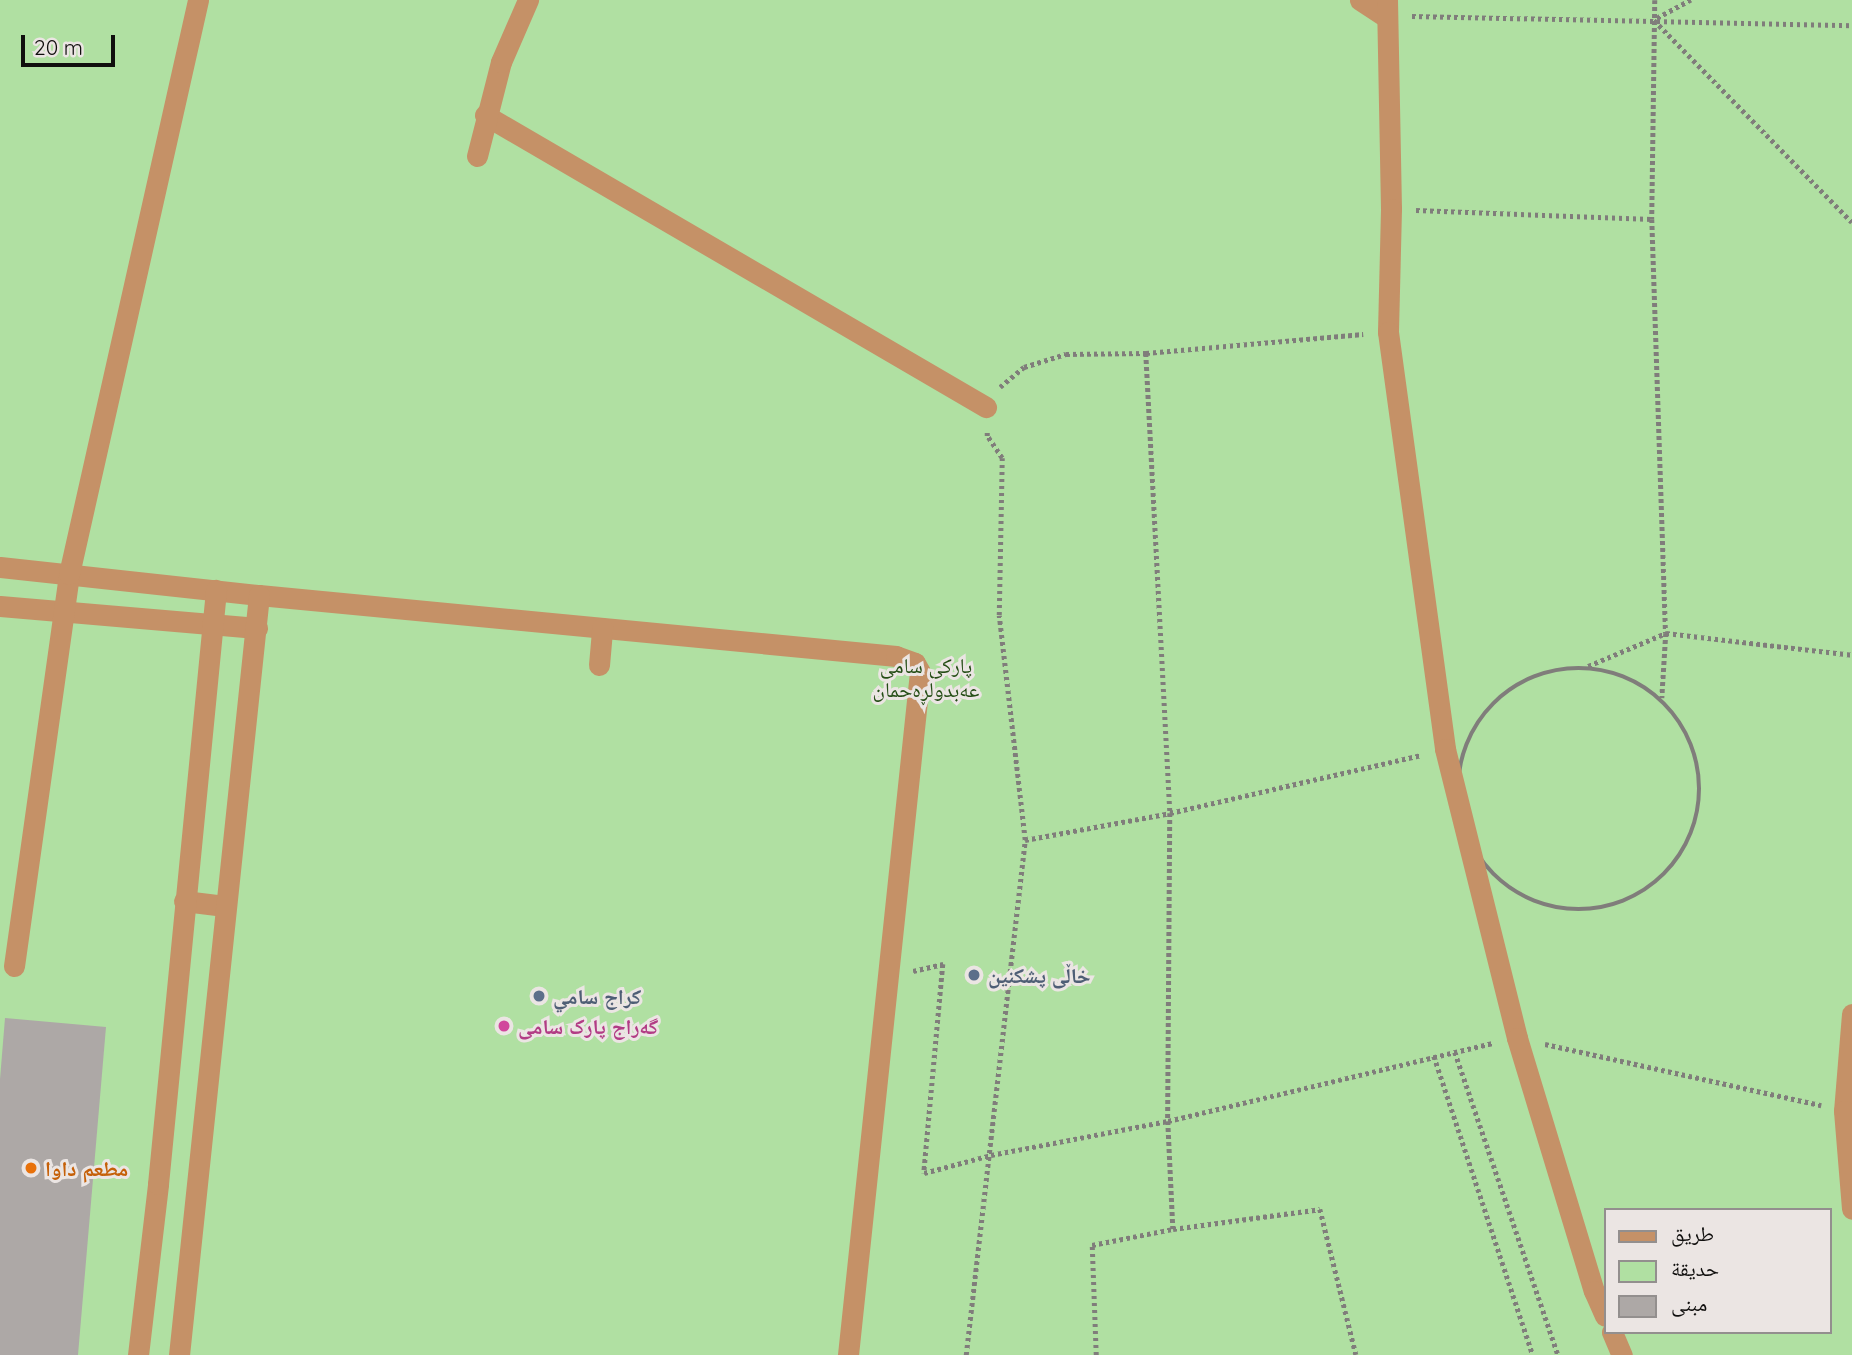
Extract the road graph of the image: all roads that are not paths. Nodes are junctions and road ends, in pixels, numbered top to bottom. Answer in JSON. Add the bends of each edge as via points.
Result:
{"nodes":[{"id":1,"x":198,"y":0,"type":"edge"},
{"id":2,"x":528,"y":0,"type":"edge"},
{"id":3,"x":1360,"y":0,"type":"edge"},
{"id":4,"x":1386,"y":8,"type":"edge"},
{"id":5,"x":485,"y":115,"type":"junction"},
{"id":6,"x":477,"y":156,"type":"dead end"},
{"id":7,"x":986,"y":407,"type":"road end"},
{"id":8,"x":0,"y":566,"type":"edge"},
{"id":9,"x":69,"y":574,"type":"junction"},
{"id":10,"x":216,"y":590,"type":"junction"},
{"id":11,"x":259,"y":595,"type":"junction"},
{"id":12,"x":0,"y":606,"type":"edge"},
{"id":13,"x":63,"y":611,"type":"junction"},
{"id":14,"x":212,"y":624,"type":"junction"},
{"id":15,"x":257,"y":628,"type":"junction"},
{"id":16,"x":603,"y":628,"type":"junction"},
{"id":17,"x":599,"y":665,"type":"dead end"},
{"id":18,"x":184,"y":901,"type":"junction"},
{"id":19,"x":225,"y":906,"type":"junction"},
{"id":20,"x":14,"y":966,"type":"dead end"},
{"id":21,"x":1852,"y":1014,"type":"edge"},
{"id":22,"x":158,"y":1184,"type":"junction"},
{"id":23,"x":196,"y":1186,"type":"junction"},
{"id":24,"x":1852,"y":1209,"type":"edge"},
{"id":25,"x":1604,"y":1314,"type":"edge"},
{"id":26,"x":1613,"y":1334,"type":"edge"},
{"id":27,"x":138,"y":1355,"type":"edge"},
{"id":28,"x":179,"y":1355,"type":"edge"},
{"id":29,"x":848,"y":1355,"type":"edge"},
{"id":30,"x":1622,"y":1355,"type":"edge"}],
"edges":[{"from":1,"to":9,"type":"street"},
{"from":2,"to":5,"type":"street","via":[[501,62]]},
{"from":3,"to":4,"type":"street"},
{"from":4,"to":25,"type":"street","via":[[1391,209],[1388,332],[1445,749],[1517,1038]]},
{"from":5,"to":6,"type":"street"},
{"from":5,"to":7,"type":"street"},
{"from":8,"to":9,"type":"street"},
{"from":9,"to":10,"type":"street"},
{"from":9,"to":13,"type":"street"},
{"from":10,"to":11,"type":"street"},
{"from":10,"to":14,"type":"street"},
{"from":11,"to":15,"type":"street"},
{"from":11,"to":16,"type":"street"},
{"from":12,"to":13,"type":"street"},
{"from":13,"to":14,"type":"street"},
{"from":13,"to":20,"type":"street"},
{"from":14,"to":15,"type":"street"},
{"from":14,"to":18,"type":"street"},
{"from":15,"to":19,"type":"street"},
{"from":16,"to":17,"type":"street"},
{"from":16,"to":29,"type":"street","via":[[907,658],[920,672]]},
{"from":18,"to":19,"type":"street"},
{"from":18,"to":22,"type":"street"},
{"from":19,"to":23,"type":"street"},
{"from":21,"to":24,"type":"street","via":[[1844,1111]]},
{"from":22,"to":23,"type":"street"},
{"from":22,"to":27,"type":"street"},
{"from":23,"to":28,"type":"street"},
{"from":26,"to":30,"type":"street"}]}
